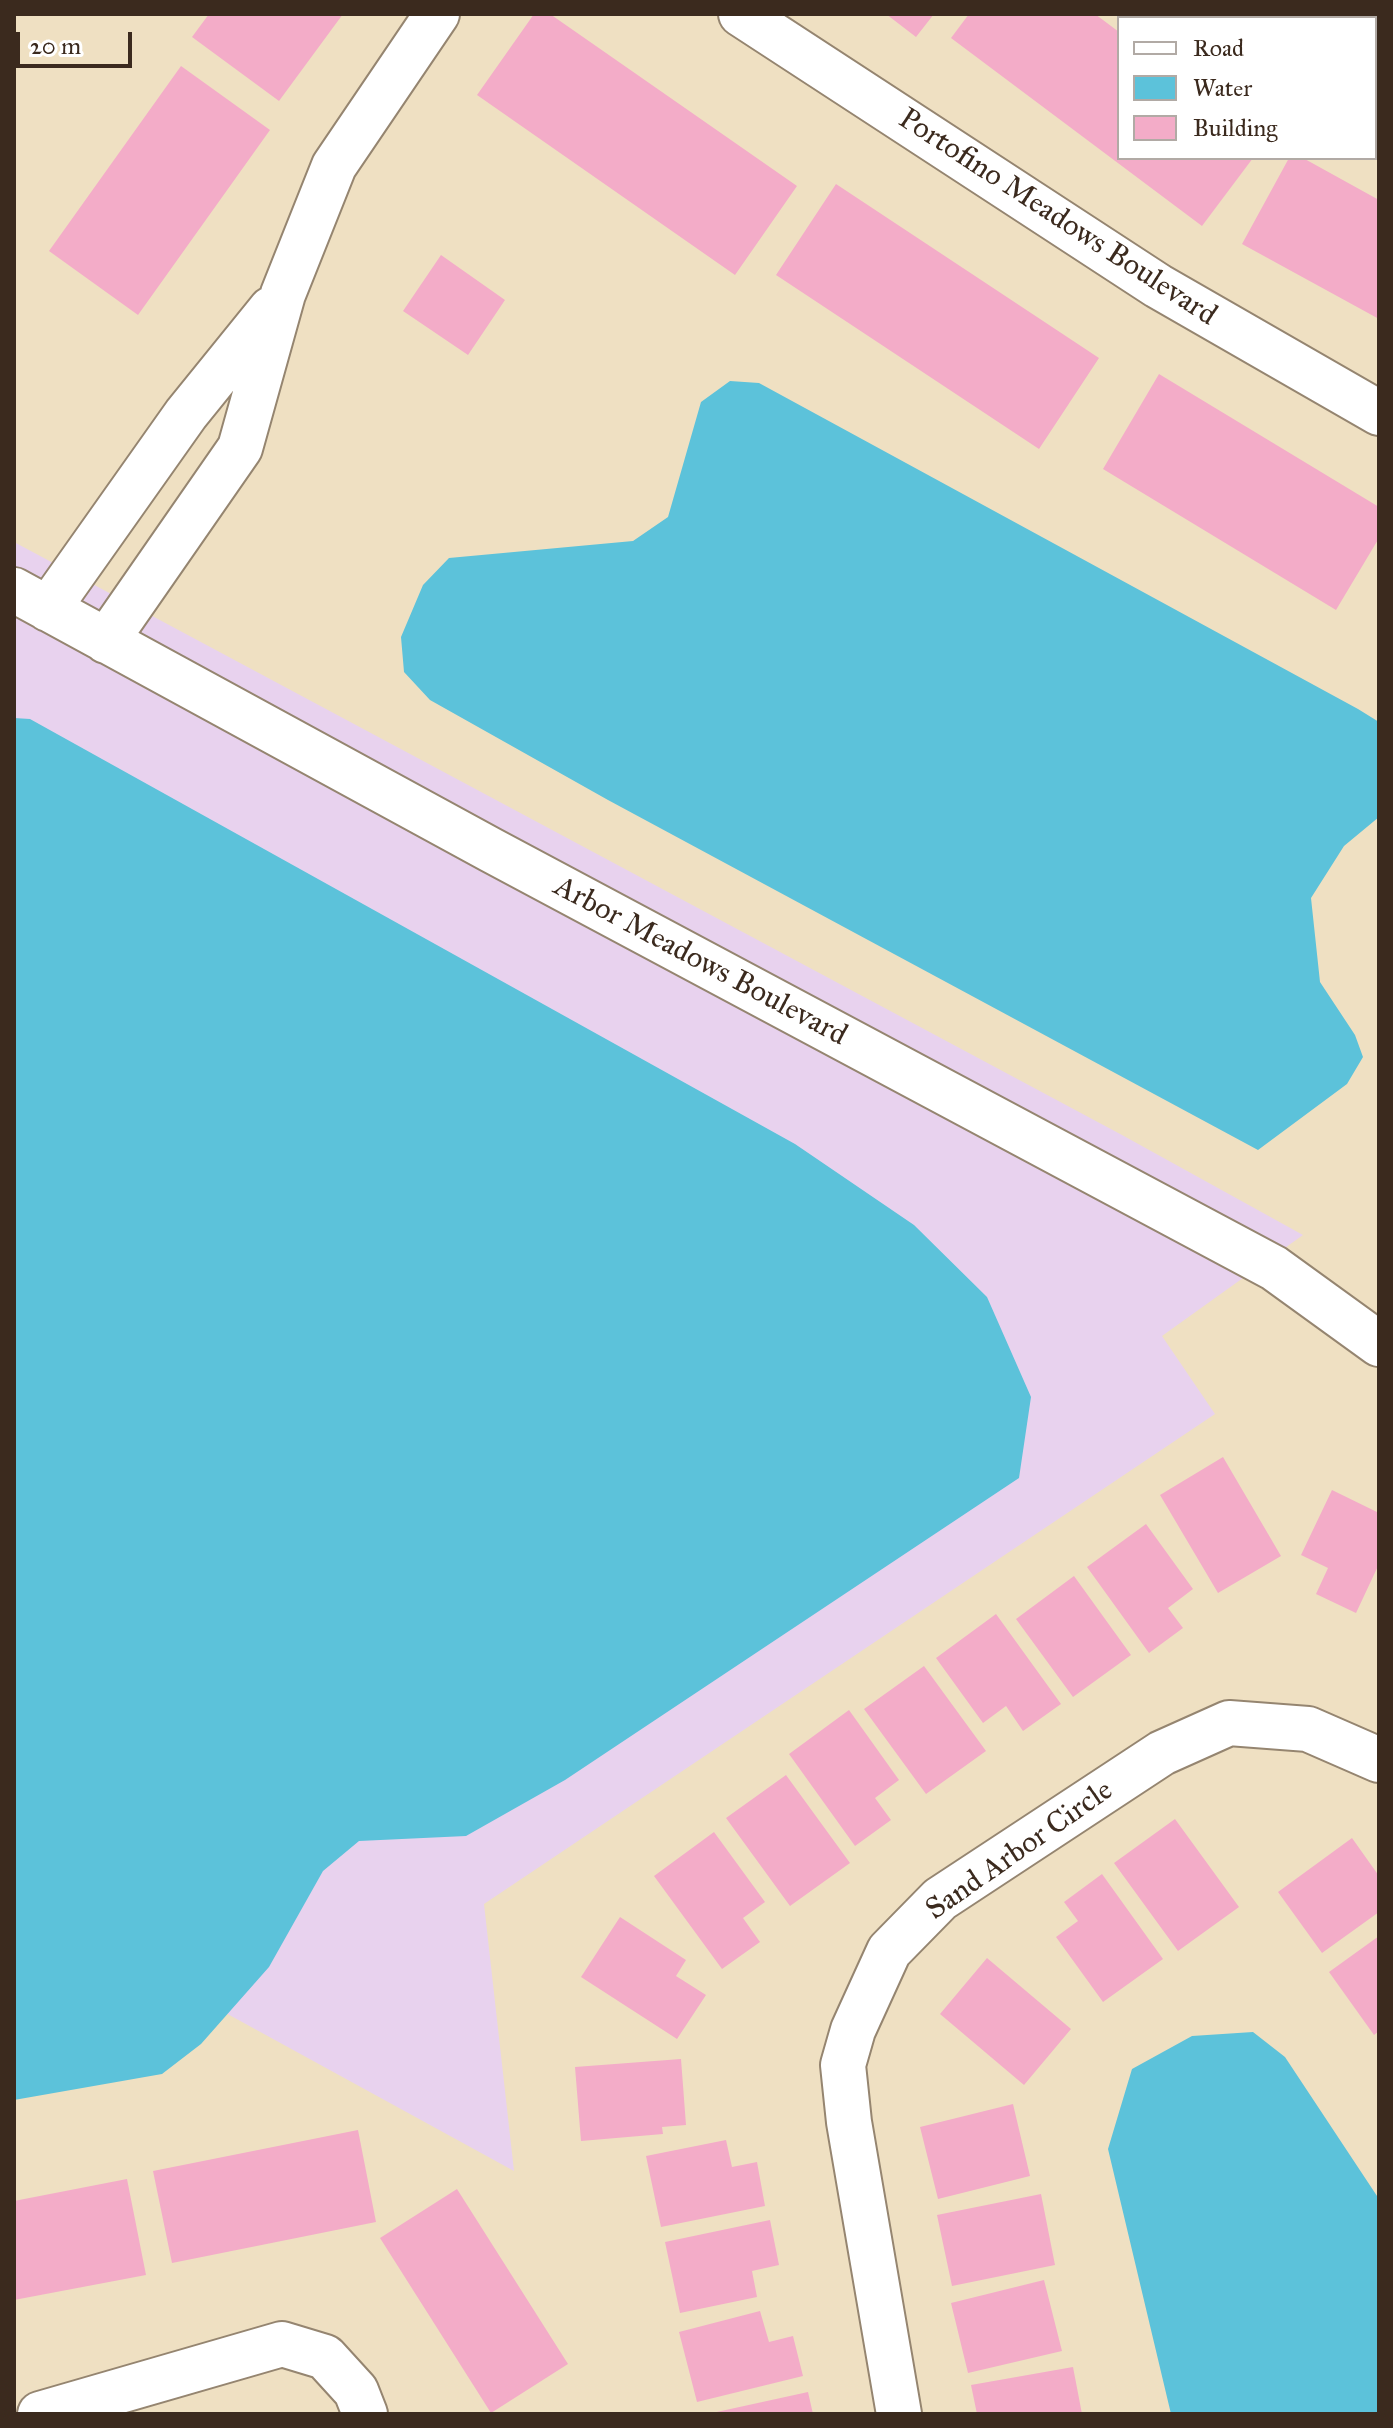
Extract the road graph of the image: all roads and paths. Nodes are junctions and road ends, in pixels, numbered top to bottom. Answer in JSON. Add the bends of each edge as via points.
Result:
{"nodes":[{"id":1,"x":437,"y":14,"type":"edge"},
{"id":2,"x":741,"y":14,"type":"edge"},
{"id":3,"x":283,"y":294,"type":"junction"},
{"id":4,"x":1379,"y":413,"type":"edge"},
{"id":5,"x":149,"y":464,"type":"junction"},
{"id":6,"x":203,"y":501,"type":"junction"},
{"id":7,"x":31,"y":599,"type":"edge"},
{"id":8,"x":106,"y":641,"type":"junction"},
{"id":9,"x":1379,"y":1344,"type":"edge"},
{"id":10,"x":1379,"y":1760,"type":"edge"},
{"id":11,"x":40,"y":2414,"type":"edge"},
{"id":12,"x":365,"y":2414,"type":"edge"},
{"id":13,"x":899,"y":2414,"type":"edge"}],
"edges":[{"from":1,"to":3,"type":"street","via":[[334,166]]},
{"from":2,"to":4,"type":"street","name":"Portofino Meadows Boulevard","via":[[1158,286]]},
{"from":3,"to":5,"type":"street"},
{"from":3,"to":6,"type":"street","via":[[240,448]]},
{"from":5,"to":6,"type":"street"},
{"from":5,"to":7,"type":"street"},
{"from":6,"to":8,"type":"street"},
{"from":7,"to":8,"type":"street","name":"Arbor Meadows Boulevard"},
{"from":8,"to":9,"type":"street","name":"Arbor Meadows Boulevard","via":[[1274,1268]]},
{"from":10,"to":13,"type":"street","name":"Sand Arbor Circle","via":[[1308,1729],[1229,1723],[1162,1753],[940,1899],[889,1951],[843,2065]]},
{"from":11,"to":12,"type":"street","via":[[282,2344],[325,2357],[356,2391]]}]}
